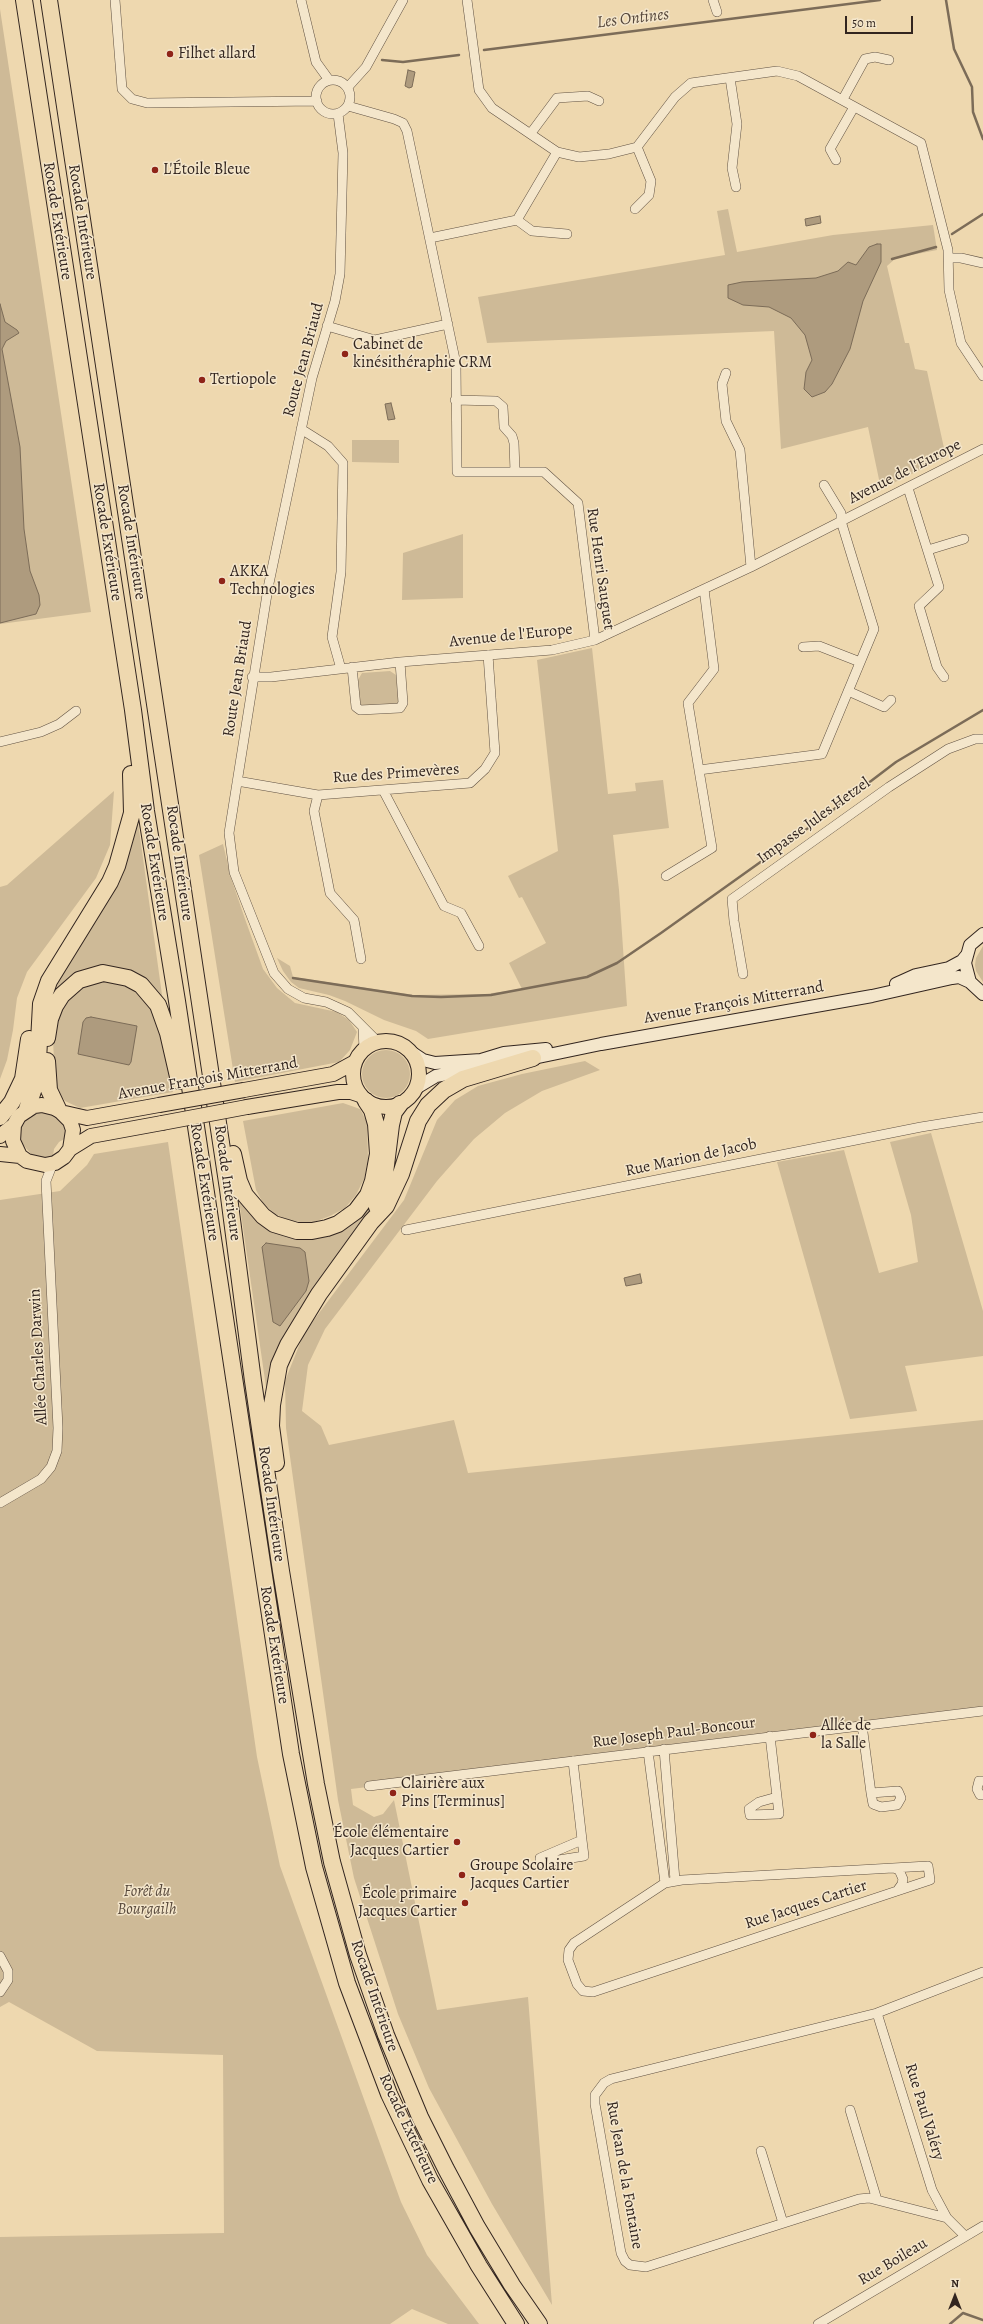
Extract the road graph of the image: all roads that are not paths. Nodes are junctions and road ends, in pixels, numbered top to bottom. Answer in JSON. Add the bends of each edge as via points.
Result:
{"nodes":[{"id":1,"x":24,"y":0,"type":"edge"},
{"id":2,"x":49,"y":0,"type":"edge"},
{"id":3,"x":115,"y":0,"type":"edge"},
{"id":4,"x":301,"y":0,"type":"edge"},
{"id":5,"x":403,"y":0,"type":"edge"},
{"id":6,"x":467,"y":0,"type":"edge"},
{"id":7,"x":713,"y":0,"type":"edge"},
{"id":8,"x":717,"y":12,"type":"dead end"},
{"id":9,"x":890,"y":60,"type":"dead end"},
{"id":10,"x":730,"y":78,"type":"junction"},
{"id":11,"x":329,"y":80,"type":"junction"},
{"id":12,"x":348,"y":87,"type":"junction"},
{"id":13,"x":843,"y":99,"type":"junction"},
{"id":14,"x":316,"y":101,"type":"junction"},
{"id":15,"x":599,"y":101,"type":"dead end"},
{"id":16,"x":348,"y":106,"type":"junction"},
{"id":17,"x":854,"y":107,"type":"junction"},
{"id":18,"x":338,"y":114,"type":"junction"},
{"id":19,"x":531,"y":133,"type":"junction"},
{"id":20,"x":638,"y":147,"type":"junction"},
{"id":21,"x":557,"y":152,"type":"junction"},
{"id":22,"x":836,"y":160,"type":"dead end"},
{"id":23,"x":736,"y":188,"type":"dead end"},
{"id":24,"x":634,"y":209,"type":"dead end"},
{"id":25,"x":517,"y":220,"type":"junction"},
{"id":26,"x":567,"y":234,"type":"dead end"},
{"id":27,"x":430,"y":238,"type":"junction"},
{"id":28,"x":949,"y":258,"type":"junction"},
{"id":29,"x":983,"y":263,"type":"edge"},
{"id":30,"x":448,"y":324,"type":"junction"},
{"id":31,"x":328,"y":326,"type":"junction"},
{"id":32,"x":726,"y":373,"type":"dead end"},
{"id":33,"x":983,"y":376,"type":"edge"},
{"id":34,"x":455,"y":400,"type":"junction"},
{"id":35,"x":301,"y":429,"type":"junction"},
{"id":36,"x":983,"y":449,"type":"edge"},
{"id":37,"x":515,"y":472,"type":"junction"},
{"id":38,"x":824,"y":485,"type":"dead end"},
{"id":39,"x":908,"y":488,"type":"junction"},
{"id":40,"x":841,"y":521,"type":"junction"},
{"id":41,"x":964,"y":539,"type":"dead end"},
{"id":42,"x":928,"y":550,"type":"junction"},
{"id":43,"x":751,"y":567,"type":"junction"},
{"id":44,"x":704,"y":589,"type":"junction"},
{"id":45,"x":595,"y":640,"type":"junction"},
{"id":46,"x":803,"y":647,"type":"dead end"},
{"id":47,"x":488,"y":656,"type":"junction"},
{"id":48,"x":400,"y":662,"type":"junction"},
{"id":49,"x":860,"y":662,"type":"junction"},
{"id":50,"x":352,"y":667,"type":"junction"},
{"id":51,"x":341,"y":669,"type":"junction"},
{"id":52,"x":252,"y":677,"type":"junction"},
{"id":53,"x":944,"y":677,"type":"dead end"},
{"id":54,"x":848,"y":691,"type":"junction"},
{"id":55,"x":891,"y":700,"type":"dead end"},
{"id":56,"x":133,"y":710,"type":"junction"},
{"id":57,"x":76,"y":711,"type":"dead end"},
{"id":58,"x":983,"y":739,"type":"edge"},
{"id":59,"x":0,"y":742,"type":"edge"},
{"id":60,"x":699,"y":770,"type":"junction"},
{"id":61,"x":236,"y":781,"type":"junction"},
{"id":62,"x":384,"y":790,"type":"junction"},
{"id":63,"x":318,"y":795,"type":"junction"},
{"id":64,"x":666,"y":876,"type":"dead end"},
{"id":65,"x":983,"y":934,"type":"edge"},
{"id":66,"x":479,"y":946,"type":"dead end"},
{"id":67,"x":68,"y":948,"type":"junction"},
{"id":68,"x":966,"y":956,"type":"junction"},
{"id":69,"x":362,"y":959,"type":"dead end"},
{"id":70,"x":743,"y":974,"type":"dead end"},
{"id":71,"x":970,"y":982,"type":"junction"},
{"id":72,"x":983,"y":994,"type":"edge"},
{"id":73,"x":872,"y":996,"type":"junction"},
{"id":74,"x":199,"y":999,"type":"junction"},
{"id":75,"x":362,"y":1028,"type":"junction"},
{"id":76,"x":378,"y":1042,"type":"junction"},
{"id":77,"x":601,"y":1044,"type":"junction"},
{"id":78,"x":364,"y":1049,"type":"junction"},
{"id":79,"x":411,"y":1052,"type":"junction"},
{"id":80,"x":533,"y":1058,"type":"junction"},
{"id":81,"x":355,"y":1062,"type":"junction"},
{"id":82,"x":416,"y":1088,"type":"junction"},
{"id":83,"x":363,"y":1098,"type":"junction"},
{"id":84,"x":400,"y":1104,"type":"junction"},
{"id":85,"x":26,"y":1109,"type":"junction"},
{"id":86,"x":62,"y":1111,"type":"junction"},
{"id":87,"x":0,"y":1117,"type":"edge"},
{"id":88,"x":983,"y":1117,"type":"edge"},
{"id":89,"x":195,"y":1120,"type":"junction"},
{"id":90,"x":14,"y":1125,"type":"junction"},
{"id":91,"x":0,"y":1136,"type":"edge"},
{"id":92,"x":70,"y":1149,"type":"junction"},
{"id":93,"x":0,"y":1154,"type":"edge"},
{"id":94,"x":20,"y":1156,"type":"junction"},
{"id":95,"x":53,"y":1163,"type":"junction"},
{"id":96,"x":36,"y":1164,"type":"junction"},
{"id":97,"x":46,"y":1181,"type":"junction"},
{"id":98,"x":371,"y":1222,"type":"junction"},
{"id":99,"x":406,"y":1230,"type":"dead end"},
{"id":100,"x":0,"y":1503,"type":"edge"},
{"id":101,"x":281,"y":1571,"type":"junction"},
{"id":102,"x":983,"y":1711,"type":"edge"},
{"id":103,"x":862,"y":1725,"type":"junction"},
{"id":104,"x":770,"y":1736,"type":"junction"},
{"id":105,"x":664,"y":1749,"type":"junction"},
{"id":106,"x":648,"y":1751,"type":"junction"},
{"id":107,"x":573,"y":1760,"type":"junction"},
{"id":108,"x":983,"y":1781,"type":"edge"},
{"id":109,"x":369,"y":1786,"type":"dead end"},
{"id":110,"x":871,"y":1793,"type":"dead end"},
{"id":111,"x":983,"y":1795,"type":"edge"},
{"id":112,"x":776,"y":1797,"type":"dead end"},
{"id":113,"x":582,"y":1840,"type":"dead end"},
{"id":114,"x":894,"y":1868,"type":"junction"},
{"id":115,"x":676,"y":1880,"type":"junction"},
{"id":116,"x":665,"y":1883,"type":"junction"},
{"id":117,"x":897,"y":1891,"type":"junction"},
{"id":118,"x":0,"y":1956,"type":"edge"},
{"id":119,"x":983,"y":1972,"type":"edge"},
{"id":120,"x":0,"y":1992,"type":"edge"},
{"id":121,"x":877,"y":2013,"type":"junction"},
{"id":122,"x":850,"y":2110,"type":"dead end"},
{"id":123,"x":761,"y":2151,"type":"dead end"},
{"id":124,"x":877,"y":2200,"type":"junction"},
{"id":125,"x":947,"y":2218,"type":"junction"},
{"id":126,"x":783,"y":2223,"type":"junction"},
{"id":127,"x":983,"y":2226,"type":"edge"},
{"id":128,"x":965,"y":2236,"type":"junction"},
{"id":129,"x":516,"y":2324,"type":"edge"},
{"id":130,"x":538,"y":2324,"type":"edge"},
{"id":131,"x":818,"y":2324,"type":"edge"}],
"edges":[{"from":1,"to":56,"type":"highway","name":"Rocade Extérieure"},
{"from":2,"to":74,"type":"highway","name":"Rocade Intérieure"},
{"from":3,"to":14,"type":"street","via":[[122,89],[132,99],[147,103]]},
{"from":4,"to":11,"type":"street","via":[[316,62]]},
{"from":5,"to":12,"type":"street","via":[[366,67]]},
{"from":6,"to":19,"type":"street","via":[[479,90],[492,108]]},
{"from":7,"to":8,"type":"street"},
{"from":9,"to":13,"type":"street","via":[[875,56],[865,59]]},
{"from":10,"to":13,"type":"street","via":[[777,71],[798,76]]},
{"from":10,"to":20,"type":"street","via":[[691,83],[675,97]]},
{"from":10,"to":23,"type":"street","via":[[737,124],[732,168]]},
{"from":11,"to":12,"type":"street","via":[[338,80]]},
{"from":11,"to":14,"type":"street","via":[[321,85]]},
{"from":12,"to":16,"type":"street","via":[[351,95]]},
{"from":13,"to":17,"type":"street"},
{"from":14,"to":18,"type":"street","via":[[324,112]]},
{"from":15,"to":19,"type":"street","via":[[588,96],[557,98]]},
{"from":16,"to":18,"type":"street"},
{"from":16,"to":27,"type":"street","name":"Rue Henri Sauguet","via":[[394,119],[402,123],[407,131]]},
{"from":17,"to":22,"type":"street","via":[[830,149]]},
{"from":17,"to":28,"type":"street","via":[[921,143]]},
{"from":18,"to":31,"type":"street","name":"Route Jean Briaud","via":[[343,153],[341,266]]},
{"from":19,"to":21,"type":"street"},
{"from":20,"to":21,"type":"street","via":[[608,154],[579,156]]},
{"from":20,"to":24,"type":"street","via":[[650,181],[649,195]]},
{"from":21,"to":25,"type":"street"},
{"from":25,"to":26,"type":"street","via":[[532,231]]},
{"from":25,"to":27,"type":"street"},
{"from":27,"to":30,"type":"street","name":"Rue Henri Sauguet"},
{"from":28,"to":29,"type":"street"},
{"from":28,"to":33,"type":"street","via":[[949,290],[961,343]]},
{"from":30,"to":31,"type":"street","via":[[375,340]]},
{"from":30,"to":34,"type":"street","name":"Rue Henri Sauguet","via":[[456,364]]},
{"from":31,"to":35,"type":"street","name":"Route Jean Briaud","via":[[312,378]]},
{"from":32,"to":43,"type":"street","via":[[722,384],[726,421],[740,450]]},
{"from":34,"to":37,"type":"street","via":[[496,401],[504,406],[504,428],[512,436],[514,443]]},
{"from":34,"to":37,"type":"street","name":"Rue Henri Sauguet","via":[[457,472]]},
{"from":35,"to":51,"type":"street","via":[[328,446],[343,463],[341,572],[332,637]]},
{"from":35,"to":52,"type":"street","name":"Route Jean Briaud"},
{"from":36,"to":39,"type":"street","name":"Avenue de l'Europe"},
{"from":37,"to":45,"type":"street","name":"Rue Henri Sauguet","via":[[544,472],[578,504]]},
{"from":38,"to":40,"type":"street","name":"Avenue de l'Europe","via":[[841,513]]},
{"from":39,"to":40,"type":"street","name":"Avenue de l'Europe"},
{"from":39,"to":42,"type":"street"},
{"from":40,"to":43,"type":"street","name":"Avenue de l'Europe"},
{"from":40,"to":49,"type":"street","via":[[874,629]]},
{"from":41,"to":42,"type":"street"},
{"from":42,"to":53,"type":"street","via":[[939,587],[919,606],[937,667]]},
{"from":43,"to":44,"type":"street","name":"Avenue de l'Europe"},
{"from":44,"to":45,"type":"street","name":"Avenue de l'Europe"},
{"from":44,"to":60,"type":"street","via":[[714,669],[688,703]]},
{"from":45,"to":47,"type":"street","name":"Avenue de l'Europe","via":[[552,650]]},
{"from":46,"to":49,"type":"street","via":[[819,646]]},
{"from":47,"to":48,"type":"street","name":"Avenue de l'Europe"},
{"from":47,"to":62,"type":"street","name":"Rue des Primevères","via":[[495,753],[485,769],[470,783]]},
{"from":48,"to":50,"type":"street","name":"Avenue de l'Europe"},
{"from":48,"to":50,"type":"street","via":[[403,703],[400,708],[360,710],[356,707]]},
{"from":49,"to":54,"type":"street"},
{"from":50,"to":51,"type":"street","name":"Avenue de l'Europe"},
{"from":51,"to":52,"type":"street","name":"Avenue de l'Europe"},
{"from":52,"to":61,"type":"street","name":"Route Jean Briaud"},
{"from":54,"to":55,"type":"street","via":[[884,707]]},
{"from":54,"to":60,"type":"street","via":[[822,754]]},
{"from":56,"to":67,"type":"highway","via":[[126,724],[132,790],[132,813],[128,831],[110,882]]},
{"from":56,"to":89,"type":"highway","name":"Rocade Extérieure","via":[[146,811]]},
{"from":57,"to":59,"type":"street","via":[[59,724],[41,732]]},
{"from":58,"to":70,"type":"street","name":"Impasse Jules Hetzel","via":[[975,739],[941,753],[732,899]]},
{"from":60,"to":64,"type":"street","via":[[712,848]]},
{"from":61,"to":63,"type":"street","name":"Rue des Primevères"},
{"from":61,"to":75,"type":"street","name":"Route Jean Briaud","via":[[229,833],[234,872],[274,974],[288,989],[304,998],[340,1007],[356,1018]]},
{"from":62,"to":63,"type":"street","name":"Rue des Primevères"},
{"from":62,"to":66,"type":"street","via":[[444,906],[461,913]]},
{"from":63,"to":69,"type":"street","via":[[314,811],[330,893],[354,920]]},
{"from":65,"to":68,"type":"main road","via":[[970,945]]},
{"from":67,"to":85,"type":"highway","via":[[49,981],[41,1004],[37,1080]]},
{"from":67,"to":87,"type":"highway","via":[[44,979],[34,1003],[23,1079],[12,1102]]},
{"from":68,"to":71,"type":"main road","via":[[965,970]]},
{"from":68,"to":73,"type":"main road","name":"Avenue François Mitterrand","via":[[957,965],[916,975]]},
{"from":71,"to":72,"type":"main road"},
{"from":71,"to":73,"type":"main road","name":"Avenue François Mitterrand","via":[[959,977],[952,978]]},
{"from":73,"to":77,"type":"main road","name":"Avenue François Mitterrand"},
{"from":74,"to":83,"type":"highway","via":[[239,1181],[254,1207],[274,1224],[297,1231],[312,1231],[338,1224],[356,1211],[368,1195],[378,1154],[376,1124],[372,1110]]},
{"from":74,"to":101,"type":"highway","name":"Rocade Intérieure"},
{"from":75,"to":76,"type":"street","name":"Route Jean Briaud"},
{"from":75,"to":78,"type":"street"},
{"from":76,"to":78,"type":"main road","name":"Avenue François Mitterrand"},
{"from":76,"to":79,"type":"main road","name":"Avenue François Mitterrand","via":[[392,1042]]},
{"from":77,"to":79,"type":"main road","name":"Avenue François Mitterrand","via":[[511,1052],[481,1060],[435,1063],[423,1060]]},
{"from":77,"to":80,"type":"main road","name":"Avenue François Mitterrand"},
{"from":78,"to":81,"type":"main road","name":"Avenue François Mitterrand"},
{"from":79,"to":82,"type":"main road","via":[[419,1070]]},
{"from":80,"to":82,"type":"main road","name":"Avenue François Mitterrand","via":[[436,1076]]},
{"from":80,"to":98,"type":"highway","via":[[463,1079],[444,1090],[428,1105],[414,1132],[394,1191],[386,1206]]},
{"from":81,"to":83,"type":"main road","via":[[353,1079]]},
{"from":81,"to":86,"type":"main road","name":"Avenue François Mitterrand","bridge":true,"via":[[333,1074],[87,1118]]},
{"from":82,"to":84,"type":"main road","name":"Avenue François Mitterrand","via":[[410,1098]]},
{"from":83,"to":84,"type":"main road","via":[[383,1107]]},
{"from":83,"to":92,"type":"main road","bridge":true,"via":[[351,1092],[338,1092],[247,1107],[91,1136]]},
{"from":84,"to":98,"type":"highway","via":[[394,1112],[383,1189]]},
{"from":85,"to":86,"type":"main road","name":"Avenue François Mitterrand","via":[[42,1104]]},
{"from":85,"to":90,"type":"main road"},
{"from":86,"to":89,"type":"highway","via":[[49,1090],[47,1067],[50,1018],[62,995],[79,980],[103,974],[128,978],[141,985],[158,1005],[168,1033],[178,1079]]},
{"from":86,"to":92,"type":"main road","via":[[73,1130]]},
{"from":88,"to":99,"type":"street","name":"Rue Marion de Jacob","via":[[921,1127]]},
{"from":89,"to":129,"type":"highway","name":"Rocade Extérieure","via":[[291,1754],[314,1867],[347,1983],[389,2094],[430,2180],[479,2266]]},
{"from":90,"to":91,"type":"main road"},
{"from":90,"to":94,"type":"main road","via":[[13,1141]]},
{"from":92,"to":95,"type":"main road","via":[[64,1157]]},
{"from":93,"to":94,"type":"main road"},
{"from":94,"to":96,"type":"main road"},
{"from":95,"to":96,"type":"main road"},
{"from":95,"to":97,"type":"street","name":"Allée Charles Darwin"},
{"from":96,"to":97,"type":"street","name":"Allée Charles Darwin"},
{"from":97,"to":100,"type":"street","name":"Allée Charles Darwin","via":[[57,1451],[51,1467],[41,1479]]},
{"from":98,"to":101,"type":"highway","via":[[301,1321],[279,1365],[273,1387],[271,1426],[287,1553]]},
{"from":101,"to":130,"type":"highway","name":"Rocade Intérieure","via":[[316,1784],[332,1862],[358,1955],[386,2035],[420,2117],[477,2228]]},
{"from":102,"to":103,"type":"street","name":"Rue Joseph Paul-Boncour"},
{"from":103,"to":104,"type":"street","name":"Rue Joseph Paul-Boncour"},
{"from":103,"to":110,"type":"street"},
{"from":104,"to":105,"type":"street","name":"Rue Joseph Paul-Boncour"},
{"from":104,"to":112,"type":"street"},
{"from":105,"to":106,"type":"street","name":"Rue Joseph Paul-Boncour"},
{"from":105,"to":115,"type":"street"},
{"from":106,"to":107,"type":"street","name":"Rue Joseph Paul-Boncour"},
{"from":106,"to":116,"type":"street"},
{"from":107,"to":109,"type":"street","name":"Rue Joseph Paul-Boncour"},
{"from":107,"to":113,"type":"street"},
{"from":108,"to":111,"type":"street","via":[[979,1781],[978,1789],[980,1795]]},
{"from":114,"to":115,"type":"street","name":"Rue Jacques Cartier"},
{"from":114,"to":117,"type":"street","via":[[899,1870],[903,1879]]},
{"from":114,"to":117,"type":"street","name":"Rue Jacques Cartier","via":[[928,1866],[930,1880]]},
{"from":115,"to":116,"type":"street","name":"Rue Jacques Cartier"},
{"from":116,"to":117,"type":"street","name":"Rue Jacques Cartier","via":[[574,1943],[569,1950],[568,1960],[577,1984],[583,1991],[593,1992]]},
{"from":118,"to":120,"type":"street","via":[[8,1971],[8,1980]]},
{"from":119,"to":121,"type":"street","name":"Rue Jean de la Fontaine"},
{"from":121,"to":125,"type":"street","name":"Rue Paul Valéry","via":[[932,2190]]},
{"from":121,"to":126,"type":"street","name":"Rue Jean de la Fontaine","via":[[611,2079],[601,2086],[595,2096],[621,2253],[630,2265],[646,2267]]},
{"from":122,"to":124,"type":"street"},
{"from":123,"to":126,"type":"street"},
{"from":124,"to":125,"type":"street","name":"Rue Jean de la Fontaine"},
{"from":124,"to":126,"type":"street","name":"Rue Jean de la Fontaine","via":[[859,2199]]},
{"from":125,"to":128,"type":"street"},
{"from":127,"to":128,"type":"street","name":"Rue Boileau"},
{"from":128,"to":131,"type":"street","name":"Rue Boileau"}]}
